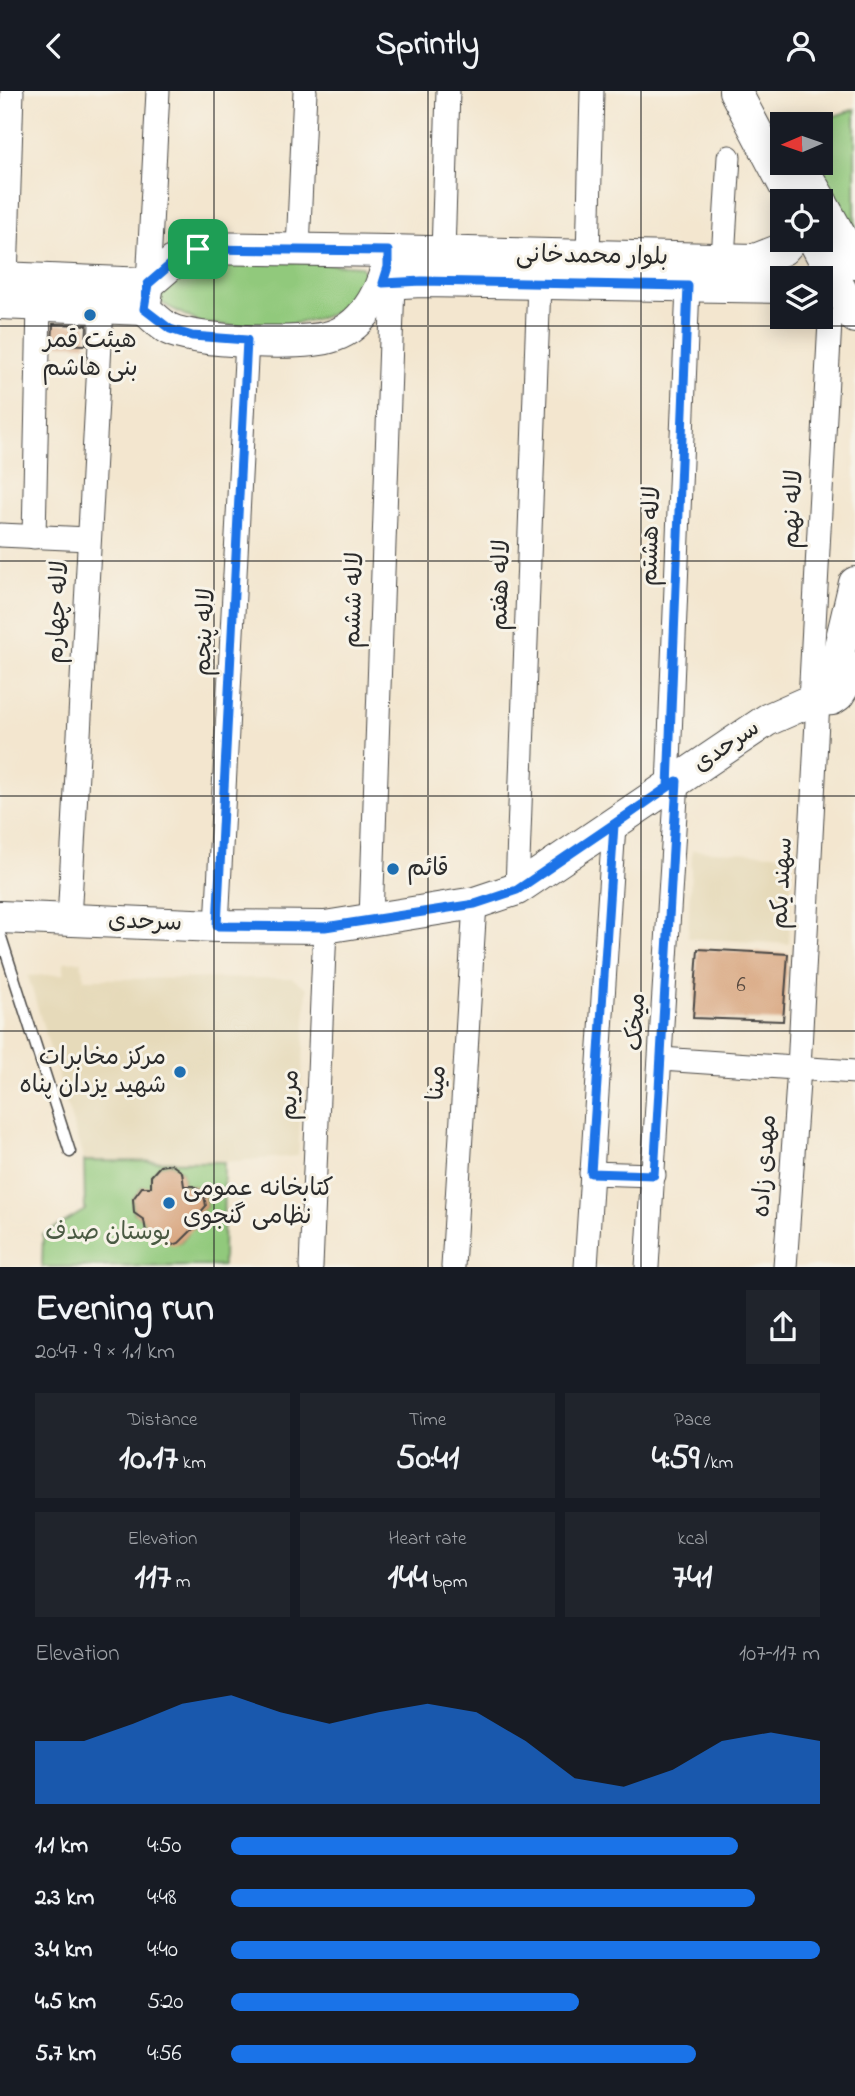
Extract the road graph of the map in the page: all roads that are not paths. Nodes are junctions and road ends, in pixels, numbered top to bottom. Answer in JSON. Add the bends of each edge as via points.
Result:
{"nodes":[{"id":1,"x":12,"y":91,"type":"edge"},
{"id":2,"x":158,"y":91,"type":"edge"},
{"id":3,"x":305,"y":91,"type":"edge"},
{"id":4,"x":448,"y":91,"type":"edge"},
{"id":5,"x":592,"y":91,"type":"edge"},
{"id":6,"x":735,"y":91,"type":"edge"},
{"id":7,"x":759,"y":91,"type":"edge"},
{"id":8,"x":770,"y":112,"type":"edge"},
{"id":9,"x":729,"y":157,"type":"dead end"},
{"id":10,"x":787,"y":189,"type":"edge"},
{"id":11,"x":298,"y":249,"type":"junction"},
{"id":12,"x":388,"y":251,"type":"junction"},
{"id":13,"x":775,"y":252,"type":"edge"},
{"id":14,"x":822,"y":252,"type":"edge"},
{"id":15,"x":833,"y":252,"type":"edge"},
{"id":16,"x":443,"y":253,"type":"junction"},
{"id":17,"x":588,"y":258,"type":"junction"},
{"id":18,"x":736,"y":269,"type":"junction"},
{"id":19,"x":839,"y":279,"type":"edge"},
{"id":20,"x":770,"y":282,"type":"edge"},
{"id":21,"x":388,"y":283,"type":"junction"},
{"id":22,"x":539,"y":283,"type":"junction"},
{"id":23,"x":688,"y":286,"type":"junction"},
{"id":24,"x":2,"y":287,"type":"edge"},
{"id":25,"x":146,"y":297,"type":"junction"},
{"id":26,"x":40,"y":304,"type":"junction"},
{"id":27,"x":102,"y":307,"type":"junction"},
{"id":28,"x":842,"y":319,"type":"edge"},
{"id":29,"x":247,"y":340,"type":"junction"},
{"id":30,"x":0,"y":535,"type":"edge"},
{"id":31,"x":34,"y":537,"type":"junction"},
{"id":32,"x":89,"y":539,"type":"junction"},
{"id":33,"x":855,"y":583,"type":"edge"},
{"id":34,"x":855,"y":668,"type":"edge"},
{"id":35,"x":814,"y":701,"type":"junction"},
{"id":36,"x":672,"y":784,"type":"junction"},
{"id":37,"x":614,"y":825,"type":"junction"},
{"id":38,"x":517,"y":890,"type":"junction"},
{"id":39,"x":475,"y":904,"type":"junction"},
{"id":40,"x":0,"y":917,"type":"edge"},
{"id":41,"x":371,"y":919,"type":"junction"},
{"id":42,"x":69,"y":921,"type":"junction"},
{"id":43,"x":217,"y":926,"type":"junction"},
{"id":44,"x":325,"y":927,"type":"junction"},
{"id":45,"x":0,"y":934,"type":"edge"},
{"id":46,"x":661,"y":1059,"type":"junction"},
{"id":47,"x":799,"y":1068,"type":"junction"},
{"id":48,"x":855,"y":1072,"type":"edge"},
{"id":49,"x":70,"y":1152,"type":"dead end"},
{"id":50,"x":591,"y":1173,"type":"junction"},
{"id":51,"x":654,"y":1175,"type":"junction"},
{"id":52,"x":311,"y":1266,"type":"edge"},
{"id":53,"x":453,"y":1266,"type":"edge"},
{"id":54,"x":586,"y":1266,"type":"edge"},
{"id":55,"x":647,"y":1266,"type":"edge"},
{"id":56,"x":785,"y":1266,"type":"edge"}],
"edges":[{"from":1,"to":24,"type":"street"},
{"from":2,"to":25,"type":"street"},
{"from":3,"to":11,"type":"street"},
{"from":4,"to":16,"type":"street"},
{"from":5,"to":17,"type":"street"},
{"from":6,"to":10,"type":"street"},
{"from":7,"to":8,"type":"street"},
{"from":9,"to":18,"type":"street"},
{"from":11,"to":12,"type":"street","name":"بلوار محمدخانی"},
{"from":11,"to":25,"type":"street","name":"بلوار محمدخانی","via":[[185,252]]},
{"from":12,"to":16,"type":"street","name":"بلوار محمدخانی"},
{"from":12,"to":21,"type":"street"},
{"from":13,"to":18,"type":"street","name":"بلوار محمدخانی"},
{"from":14,"to":19,"type":"street"},
{"from":15,"to":19,"type":"street"},
{"from":16,"to":17,"type":"street","name":"بلوار محمدخانی"},
{"from":17,"to":18,"type":"street","name":"بلوار محمدخانی"},
{"from":18,"to":20,"type":"street","name":"بلوار محمدخانی"},
{"from":18,"to":23,"type":"street","name":"بلوار محمدخانی"},
{"from":19,"to":28,"type":"street"},
{"from":21,"to":22,"type":"street","name":"بلوار محمدخانی"},
{"from":21,"to":29,"type":"street","via":[[351,327],[336,336]]},
{"from":21,"to":41,"type":"street","name":"لاله ششم"},
{"from":22,"to":23,"type":"street","name":"بلوار محمدخانی"},
{"from":22,"to":38,"type":"street","name":"لاله هفتم"},
{"from":23,"to":36,"type":"street","name":"لاله هشتم"},
{"from":24,"to":25,"type":"street"},
{"from":24,"to":26,"type":"street"},
{"from":25,"to":27,"type":"street"},
{"from":25,"to":29,"type":"street","via":[[170,329],[192,336]]},
{"from":26,"to":27,"type":"street"},
{"from":26,"to":31,"type":"street"},
{"from":27,"to":32,"type":"street","name":"لاله چهارم"},
{"from":28,"to":35,"type":"street","name":"لاله نهم"},
{"from":29,"to":43,"type":"street","name":"لاله پنجم"},
{"from":30,"to":31,"type":"street"},
{"from":31,"to":32,"type":"street"},
{"from":32,"to":42,"type":"street","name":"لاله چهارم"},
{"from":33,"to":35,"type":"street","via":[[835,668]]},
{"from":34,"to":35,"type":"street","name":"سرحدی","via":[[838,695]]},
{"from":35,"to":36,"type":"street","name":"سرحدی","via":[[767,720]]},
{"from":35,"to":47,"type":"street","name":"سهند يكم"},
{"from":36,"to":37,"type":"street","name":"سرحدی"},
{"from":36,"to":46,"type":"street","name":"میخک"},
{"from":37,"to":38,"type":"street","name":"سرحدی"},
{"from":37,"to":50,"type":"street","name":"میخک"},
{"from":38,"to":39,"type":"street","name":"سرحدی"},
{"from":39,"to":41,"type":"street","name":"سرحدی"},
{"from":39,"to":53,"type":"street","name":"مینا"},
{"from":40,"to":42,"type":"street","name":"سرحدی"},
{"from":41,"to":44,"type":"street","name":"سرحدی"},
{"from":42,"to":43,"type":"street","name":"سرحدی"},
{"from":43,"to":44,"type":"street","name":"سرحدی"},
{"from":44,"to":52,"type":"street","name":"مریم"},
{"from":45,"to":49,"type":"lane"},
{"from":46,"to":47,"type":"street"},
{"from":46,"to":51,"type":"street","name":"میخک"},
{"from":47,"to":48,"type":"street"},
{"from":47,"to":56,"type":"street","name":"مهدی زاده"},
{"from":50,"to":51,"type":"street"},
{"from":50,"to":54,"type":"street","name":"میخک"},
{"from":51,"to":55,"type":"street","name":"میخک"}]}
